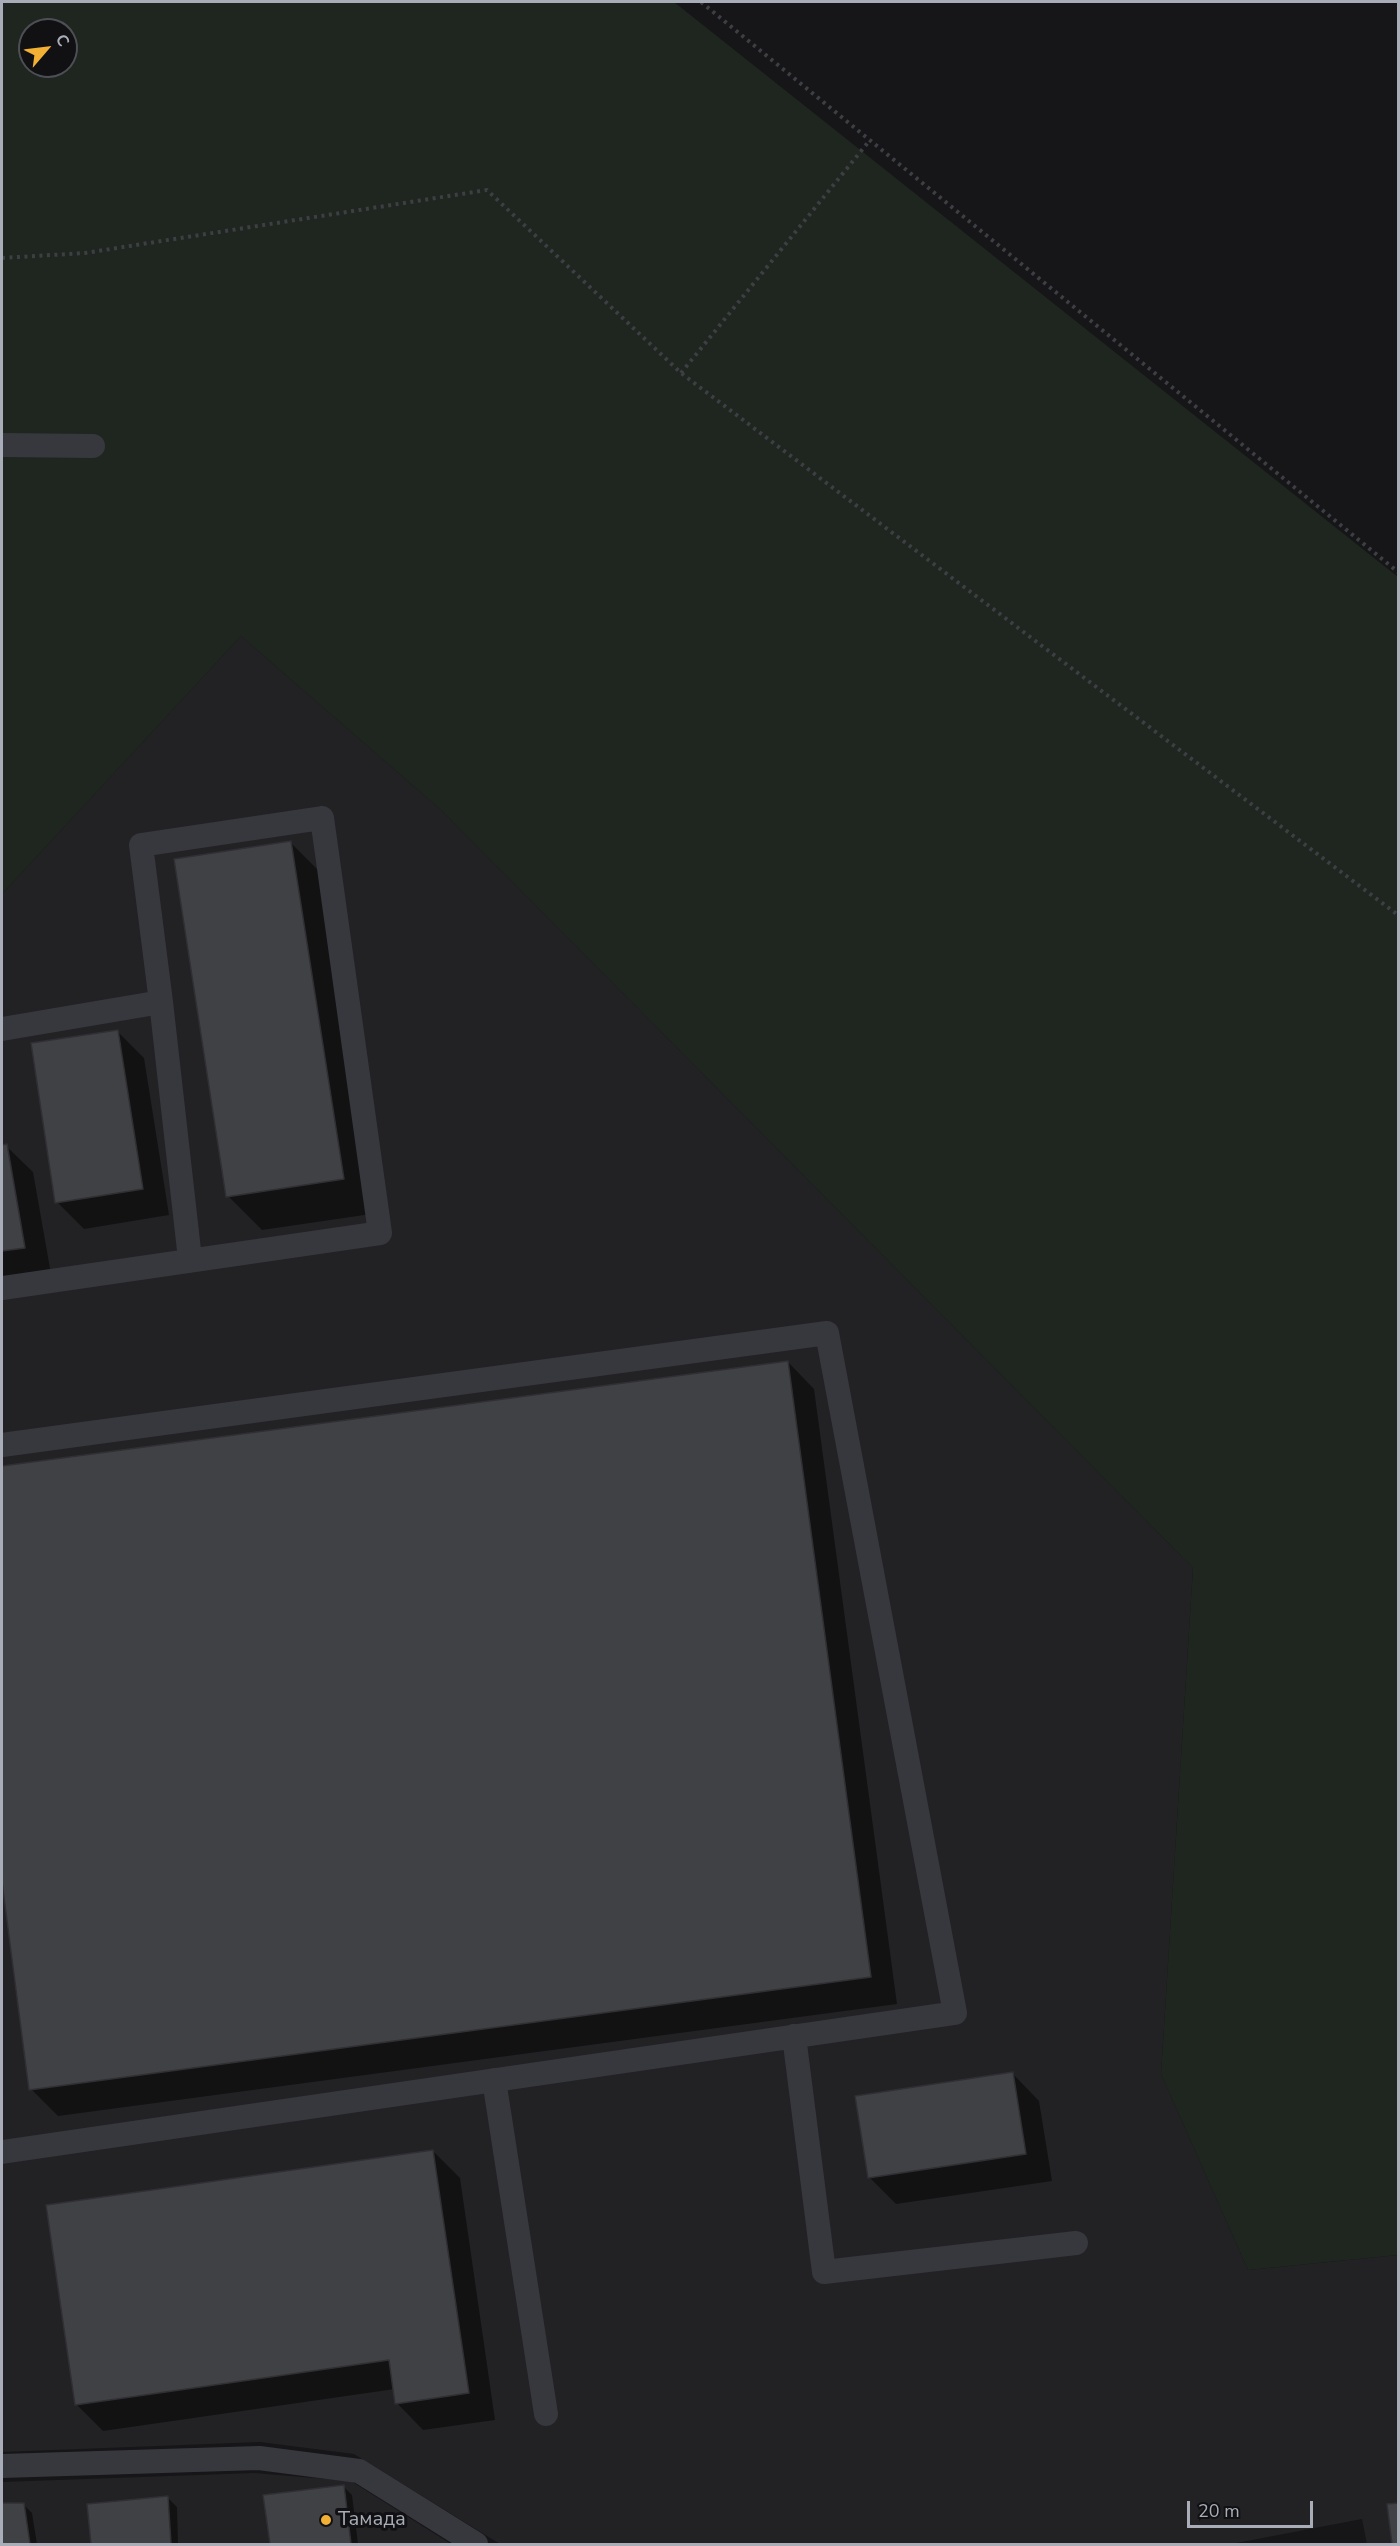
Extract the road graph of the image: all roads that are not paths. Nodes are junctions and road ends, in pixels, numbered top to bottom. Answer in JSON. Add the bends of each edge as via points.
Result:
{"nodes":[{"id":1,"x":2,"y":445,"type":"edge"},
{"id":2,"x":93,"y":446,"type":"dead end"},
{"id":3,"x":161,"y":1002,"type":"junction"},
{"id":4,"x":2,"y":1029,"type":"edge"},
{"id":5,"x":190,"y":1259,"type":"junction"},
{"id":6,"x":2,"y":1288,"type":"edge"},
{"id":7,"x":2,"y":1445,"type":"edge"},
{"id":8,"x":794,"y":2036,"type":"junction"},
{"id":9,"x":494,"y":2080,"type":"junction"},
{"id":10,"x":2,"y":2152,"type":"edge"},
{"id":11,"x":1076,"y":2243,"type":"dead end"},
{"id":12,"x":546,"y":2414,"type":"dead end"},
{"id":13,"x":2,"y":2466,"type":"edge"},
{"id":14,"x":476,"y":2544,"type":"edge"}],
"edges":[{"from":1,"to":2,"type":"lane"},
{"from":3,"to":4,"type":"lane"},
{"from":3,"to":5,"type":"lane"},
{"from":3,"to":5,"type":"lane","via":[[141,845],[321,818],[380,1233]]},
{"from":5,"to":6,"type":"lane"},
{"from":7,"to":8,"type":"lane","via":[[827,1333],[955,2013]]},
{"from":8,"to":9,"type":"lane"},
{"from":8,"to":11,"type":"lane","via":[[824,2272]]},
{"from":9,"to":10,"type":"lane"},
{"from":9,"to":12,"type":"lane"},
{"from":13,"to":14,"type":"lane","via":[[259,2458],[358,2471]]}]}
